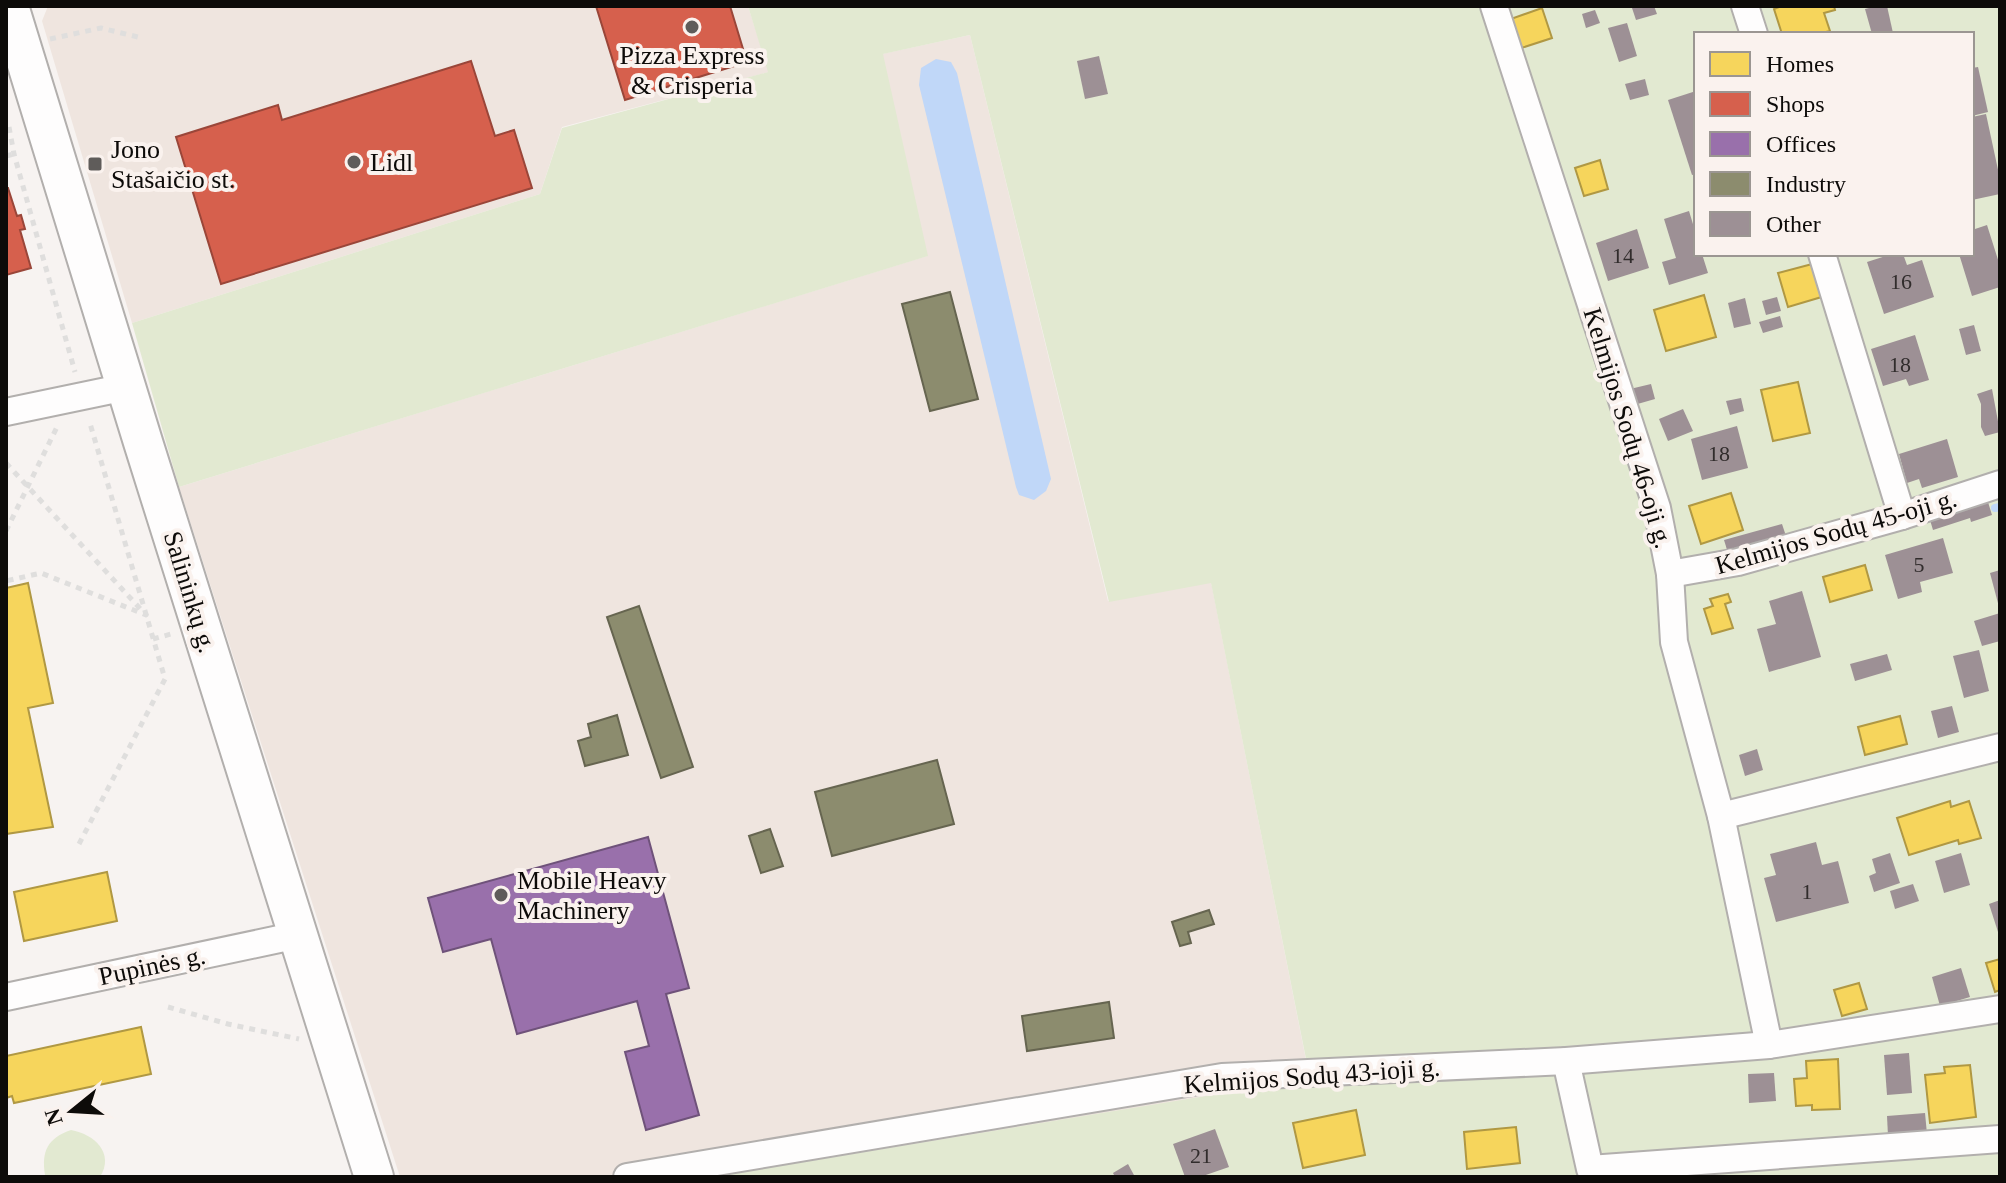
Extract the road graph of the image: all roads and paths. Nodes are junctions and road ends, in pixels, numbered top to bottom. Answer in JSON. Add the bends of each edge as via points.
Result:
{"nodes":[{"id":1,"x":9,"y":6,"type":"edge"},
{"id":2,"x":1494,"y":6,"type":"edge"},
{"id":3,"x":1745,"y":6,"type":"edge"},
{"id":4,"x":1753,"y":32,"type":"edge"},
{"id":5,"x":142,"y":38,"type":"dead end"},
{"id":6,"x":22,"y":45,"type":"junction"},
{"id":7,"x":10,"y":128,"type":"dead end"},
{"id":8,"x":14,"y":154,"type":"junction"},
{"id":9,"x":6,"y":156,"type":"edge"},
{"id":10,"x":1823,"y":256,"type":"edge"},
{"id":11,"x":126,"y":387,"type":"junction"},
{"id":12,"x":76,"y":398,"type":"junction"},
{"id":13,"x":6,"y":412,"type":"edge"},
{"id":14,"x":6,"y":463,"type":"edge"},
{"id":15,"x":2000,"y":484,"type":"edge"},
{"id":16,"x":27,"y":486,"type":"junction"},
{"id":17,"x":1902,"y":516,"type":"junction"},
{"id":18,"x":6,"y":531,"type":"edge"},
{"id":19,"x":1670,"y":574,"type":"junction"},
{"id":20,"x":6,"y":581,"type":"edge"},
{"id":21,"x":146,"y":615,"type":"junction"},
{"id":22,"x":2000,"y":747,"type":"edge"},
{"id":23,"x":1721,"y":816,"type":"junction"},
{"id":24,"x":79,"y":844,"type":"dead end"},
{"id":25,"x":298,"y":935,"type":"junction"},
{"id":26,"x":6,"y":997,"type":"edge"},
{"id":27,"x":168,"y":1007,"type":"dead end"},
{"id":28,"x":2000,"y":1009,"type":"edge"},
{"id":29,"x":1769,"y":1045,"type":"junction"},
{"id":30,"x":337,"y":1058,"type":"junction"},
{"id":31,"x":1566,"y":1061,"type":"junction"},
{"id":32,"x":2000,"y":1139,"type":"edge"},
{"id":33,"x":1590,"y":1173,"type":"edge"},
{"id":34,"x":374,"y":1177,"type":"edge"},
{"id":35,"x":627,"y":1177,"type":"edge"}],
"edges":[{"from":1,"to":6,"type":"main road","name":"Salininkų g."},
{"from":2,"to":19,"type":"street","name":"Kelmijos Sodų 46-oji g.","via":[[1657,508]]},
{"from":3,"to":4,"type":"street"},
{"from":5,"to":6,"type":"path","via":[[101,28]]},
{"from":6,"to":11,"type":"main road","name":"Salininkų g."},
{"from":7,"to":8,"type":"path"},
{"from":8,"to":9,"type":"path"},
{"from":8,"to":12,"type":"path"},
{"from":10,"to":17,"type":"street"},
{"from":11,"to":12,"type":"street"},
{"from":11,"to":25,"type":"main road","name":"Salininkų g."},
{"from":12,"to":13,"type":"street"},
{"from":12,"to":16,"type":"path"},
{"from":12,"to":21,"type":"path"},
{"from":14,"to":16,"type":"path"},
{"from":15,"to":17,"type":"street","name":"Kelmijos Sodų 45-oji g."},
{"from":16,"to":18,"type":"path"},
{"from":16,"to":21,"type":"path"},
{"from":17,"to":19,"type":"street","name":"Kelmijos Sodų 45-oji g.","via":[[1738,562]]},
{"from":19,"to":23,"type":"street","name":"Kelmijos Sodų 46-oji g.","via":[[1674,642]]},
{"from":20,"to":21,"type":"path","via":[[41,573]]},
{"from":21,"to":24,"type":"path","via":[[165,679]]},
{"from":22,"to":23,"type":"street"},
{"from":23,"to":29,"type":"street","name":"Kelmijos Sodų 46-oji g."},
{"from":25,"to":26,"type":"street","name":"Pupinės g."},
{"from":25,"to":30,"type":"main road","name":"Salininkų g."},
{"from":27,"to":30,"type":"path","via":[[307,1040]]},
{"from":28,"to":29,"type":"street","name":"Kelmijos Sodų 43-ioji g."},
{"from":29,"to":31,"type":"street","name":"Kelmijos Sodų 43-ioji g."},
{"from":30,"to":34,"type":"main road","name":"Salininkų g."},
{"from":31,"to":33,"type":"street"},
{"from":31,"to":35,"type":"street","name":"Kelmijos Sodų 43-ioji g.","via":[[1222,1077]]},
{"from":32,"to":33,"type":"street"}]}
